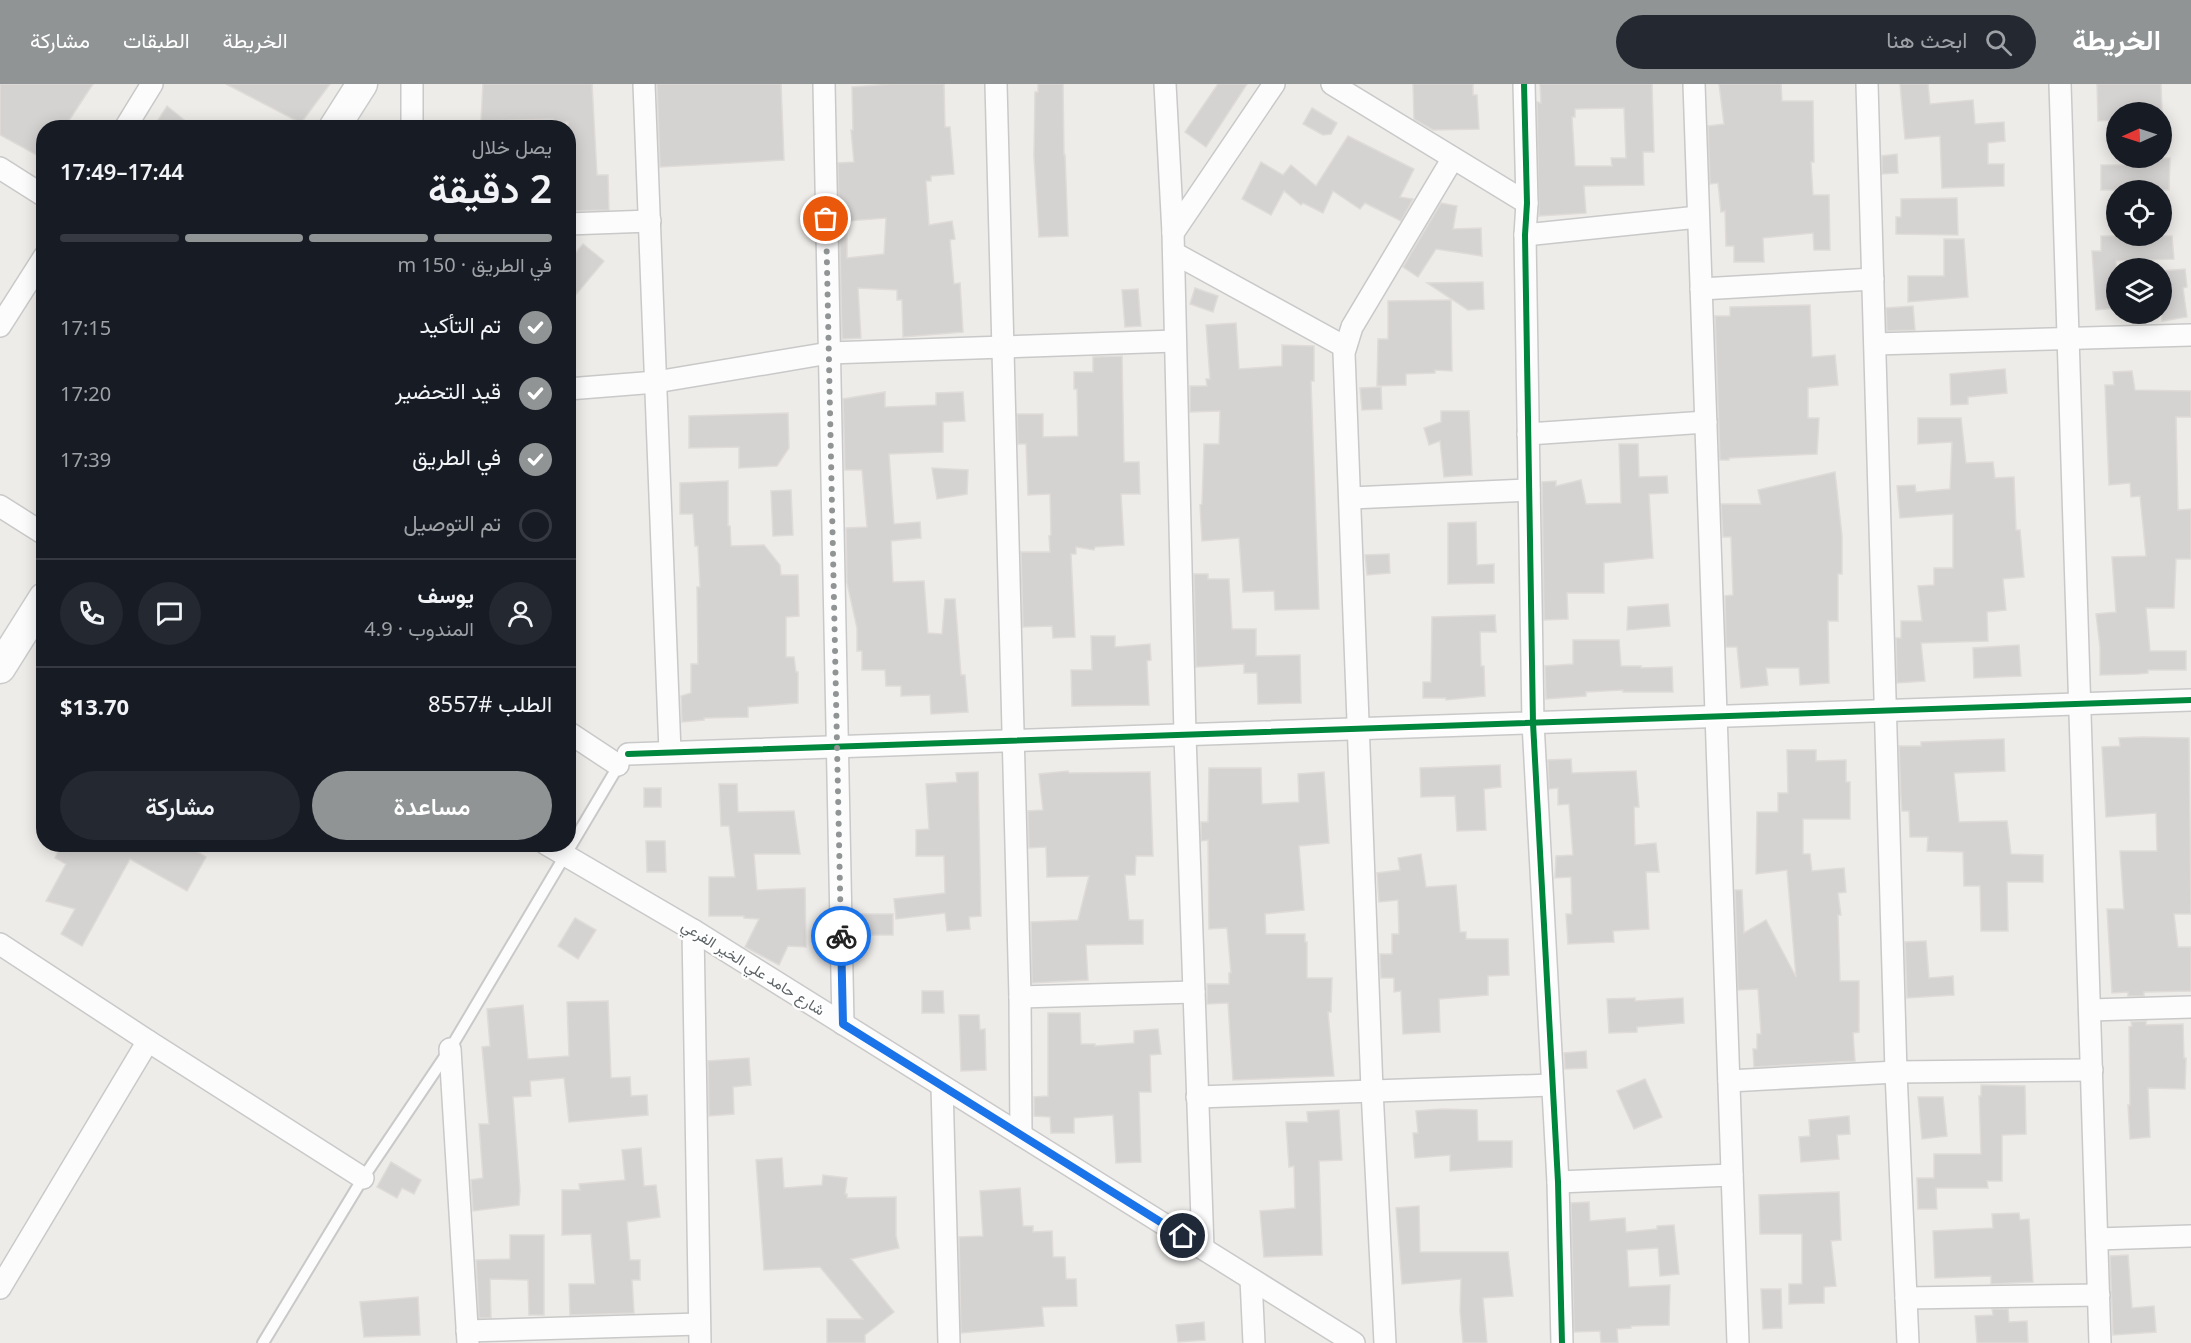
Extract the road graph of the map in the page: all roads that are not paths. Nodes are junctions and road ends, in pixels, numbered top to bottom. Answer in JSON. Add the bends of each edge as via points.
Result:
{"nodes":[{"id":1,"x":152,"y":84,"type":"edge"},
{"id":2,"x":362,"y":84,"type":"edge"},
{"id":3,"x":412,"y":84,"type":"edge"},
{"id":4,"x":644,"y":84,"type":"edge"},
{"id":5,"x":824,"y":84,"type":"edge"},
{"id":6,"x":996,"y":84,"type":"edge"},
{"id":7,"x":1165,"y":84,"type":"edge"},
{"id":8,"x":1274,"y":84,"type":"edge"},
{"id":9,"x":1332,"y":84,"type":"edge"},
{"id":10,"x":1524,"y":84,"type":"edge"},
{"id":11,"x":1694,"y":84,"type":"edge"},
{"id":12,"x":1867,"y":84,"type":"edge"},
{"id":13,"x":2060,"y":84,"type":"edge"},
{"id":14,"x":130,"y":120,"type":"edge"},
{"id":15,"x":339,"y":120,"type":"edge"},
{"id":16,"x":412,"y":120,"type":"edge"},
{"id":17,"x":1453,"y":158,"type":"junction"},
{"id":18,"x":0,"y":168,"type":"edge"},
{"id":19,"x":36,"y":191,"type":"edge"},
{"id":20,"x":1527,"y":203,"type":"junction"},
{"id":21,"x":1698,"y":217,"type":"junction"},
{"id":22,"x":650,"y":221,"type":"junction"},
{"id":23,"x":576,"y":224,"type":"edge"},
{"id":24,"x":1525,"y":235,"type":"junction"},
{"id":25,"x":1173,"y":243,"type":"junction"},
{"id":26,"x":36,"y":270,"type":"edge"},
{"id":27,"x":1873,"y":279,"type":"junction"},
{"id":28,"x":1701,"y":289,"type":"junction"},
{"id":29,"x":0,"y":327,"type":"edge"},
{"id":30,"x":2191,"y":335,"type":"edge"},
{"id":31,"x":2068,"y":338,"type":"junction"},
{"id":32,"x":1175,"y":341,"type":"junction"},
{"id":33,"x":1875,"y":344,"type":"junction"},
{"id":34,"x":1003,"y":346,"type":"junction"},
{"id":35,"x":1345,"y":347,"type":"junction"},
{"id":36,"x":829,"y":353,"type":"junction"},
{"id":37,"x":656,"y":382,"type":"junction"},
{"id":38,"x":576,"y":388,"type":"edge"},
{"id":39,"x":1706,"y":422,"type":"junction"},
{"id":40,"x":1528,"y":434,"type":"junction"},
{"id":41,"x":1529,"y":490,"type":"junction"},
{"id":42,"x":1351,"y":498,"type":"junction"},
{"id":43,"x":0,"y":506,"type":"edge"},
{"id":44,"x":36,"y":529,"type":"edge"},
{"id":45,"x":36,"y":611,"type":"edge"},
{"id":46,"x":0,"y":668,"type":"edge"},
{"id":47,"x":2191,"y":700,"type":"edge"},
{"id":48,"x":2079,"y":704,"type":"junction"},
{"id":49,"x":1886,"y":711,"type":"junction"},
{"id":50,"x":1716,"y":716,"type":"junction"},
{"id":51,"x":1533,"y":723,"type":"junction"},
{"id":52,"x":1359,"y":729,"type":"junction"},
{"id":53,"x":1185,"y":735,"type":"junction"},
{"id":54,"x":576,"y":736,"type":"edge"},
{"id":55,"x":1013,"y":741,"type":"junction"},
{"id":56,"x":836,"y":747,"type":"junction"},
{"id":57,"x":670,"y":752,"type":"junction"},
{"id":58,"x":623,"y":759,"type":"junction"},
{"id":59,"x":576,"y":839,"type":"edge"},
{"id":60,"x":559,"y":852,"type":"edge"},
{"id":61,"x":568,"y":852,"type":"edge"},
{"id":62,"x":566,"y":856,"type":"junction"},
{"id":63,"x":693,"y":930,"type":"junction"},
{"id":64,"x":0,"y":944,"type":"edge"},
{"id":65,"x":1194,"y":992,"type":"junction"},
{"id":66,"x":1020,"y":997,"type":"junction"},
{"id":67,"x":2191,"y":1007,"type":"edge"},
{"id":68,"x":2090,"y":1010,"type":"junction"},
{"id":69,"x":843,"y":1024,"type":"junction"},
{"id":70,"x":148,"y":1041,"type":"junction"},
{"id":71,"x":450,"y":1048,"type":"junction"},
{"id":72,"x":2092,"y":1070,"type":"junction"},
{"id":73,"x":1896,"y":1072,"type":"junction"},
{"id":74,"x":1729,"y":1081,"type":"junction"},
{"id":75,"x":1552,"y":1085,"type":"junction"},
{"id":76,"x":942,"y":1086,"type":"junction"},
{"id":77,"x":1372,"y":1090,"type":"junction"},
{"id":78,"x":1197,"y":1097,"type":"junction"},
{"id":79,"x":1022,"y":1135,"type":"junction"},
{"id":80,"x":1732,"y":1174,"type":"junction"},
{"id":81,"x":363,"y":1178,"type":"junction"},
{"id":82,"x":1557,"y":1182,"type":"junction"},
{"id":83,"x":2191,"y":1236,"type":"edge"},
{"id":84,"x":2097,"y":1239,"type":"junction"},
{"id":85,"x":1203,"y":1248,"type":"junction"},
{"id":86,"x":1251,"y":1279,"type":"junction"},
{"id":87,"x":0,"y":1288,"type":"edge"},
{"id":88,"x":2099,"y":1295,"type":"junction"},
{"id":89,"x":1906,"y":1298,"type":"junction"},
{"id":90,"x":700,"y":1334,"type":"edge"},
{"id":91,"x":468,"y":1337,"type":"edge"},
{"id":92,"x":263,"y":1343,"type":"edge"},
{"id":93,"x":949,"y":1343,"type":"edge"},
{"id":94,"x":1254,"y":1343,"type":"edge"},
{"id":95,"x":1354,"y":1343,"type":"edge"},
{"id":96,"x":1385,"y":1343,"type":"edge"},
{"id":97,"x":1562,"y":1343,"type":"edge"},
{"id":98,"x":1738,"y":1343,"type":"edge"},
{"id":99,"x":1908,"y":1343,"type":"edge"},
{"id":100,"x":2100,"y":1343,"type":"edge"}],
"edges":[{"from":1,"to":14,"type":"street"},
{"from":2,"to":15,"type":"main road"},
{"from":3,"to":16,"type":"street"},
{"from":4,"to":22,"type":"street"},
{"from":5,"to":36,"type":"street"},
{"from":6,"to":34,"type":"street"},
{"from":7,"to":25,"type":"street"},
{"from":8,"to":25,"type":"street"},
{"from":9,"to":17,"type":"street"},
{"from":10,"to":20,"type":"street"},
{"from":11,"to":21,"type":"street"},
{"from":12,"to":27,"type":"street"},
{"from":13,"to":31,"type":"street"},
{"from":17,"to":20,"type":"street"},
{"from":17,"to":35,"type":"street","via":[[1352,327]]},
{"from":18,"to":19,"type":"street"},
{"from":20,"to":24,"type":"street"},
{"from":21,"to":24,"type":"street"},
{"from":21,"to":28,"type":"street"},
{"from":22,"to":23,"type":"street"},
{"from":22,"to":37,"type":"street"},
{"from":24,"to":40,"type":"street"},
{"from":25,"to":32,"type":"street"},
{"from":25,"to":35,"type":"street"},
{"from":26,"to":29,"type":"street"},
{"from":27,"to":28,"type":"street"},
{"from":27,"to":33,"type":"street"},
{"from":28,"to":39,"type":"street"},
{"from":30,"to":31,"type":"street"},
{"from":31,"to":33,"type":"street"},
{"from":31,"to":48,"type":"street"},
{"from":32,"to":34,"type":"street"},
{"from":32,"to":53,"type":"street"},
{"from":33,"to":49,"type":"street"},
{"from":34,"to":36,"type":"street"},
{"from":34,"to":55,"type":"street"},
{"from":35,"to":42,"type":"street"},
{"from":36,"to":37,"type":"street"},
{"from":36,"to":56,"type":"street"},
{"from":37,"to":38,"type":"street"},
{"from":37,"to":57,"type":"street"},
{"from":39,"to":40,"type":"street"},
{"from":39,"to":50,"type":"street"},
{"from":40,"to":41,"type":"street"},
{"from":41,"to":42,"type":"street"},
{"from":41,"to":51,"type":"street"},
{"from":42,"to":52,"type":"street"},
{"from":43,"to":44,"type":"street"},
{"from":45,"to":46,"type":"main road"},
{"from":47,"to":48,"type":"street"},
{"from":48,"to":49,"type":"street"},
{"from":48,"to":68,"type":"street"},
{"from":49,"to":50,"type":"street"},
{"from":49,"to":73,"type":"street"},
{"from":50,"to":51,"type":"street"},
{"from":50,"to":74,"type":"street"},
{"from":51,"to":52,"type":"street"},
{"from":51,"to":75,"type":"street"},
{"from":52,"to":53,"type":"street"},
{"from":52,"to":77,"type":"street"},
{"from":53,"to":55,"type":"street"},
{"from":53,"to":65,"type":"street"},
{"from":54,"to":58,"type":"street"},
{"from":55,"to":56,"type":"street"},
{"from":55,"to":66,"type":"street"},
{"from":56,"to":57,"type":"street"},
{"from":56,"to":69,"type":"street"},
{"from":57,"to":58,"type":"street"},
{"from":58,"to":59,"type":"lane"},
{"from":60,"to":62,"type":"street","name":"شارع حامد علي الخير الفرعي"},
{"from":61,"to":62,"type":"lane"},
{"from":62,"to":63,"type":"street","name":"شارع حامد علي الخير الفرعي"},
{"from":62,"to":71,"type":"lane"},
{"from":63,"to":69,"type":"street","name":"شارع حامد علي الخير الفرعي"},
{"from":63,"to":90,"type":"street"},
{"from":64,"to":70,"type":"street"},
{"from":65,"to":66,"type":"street"},
{"from":65,"to":78,"type":"street"},
{"from":66,"to":79,"type":"street"},
{"from":67,"to":68,"type":"street"},
{"from":68,"to":72,"type":"street"},
{"from":69,"to":76,"type":"street","name":"شارع حامد علي الخير الفرعي"},
{"from":70,"to":81,"type":"street"},
{"from":70,"to":87,"type":"street"},
{"from":71,"to":81,"type":"lane"},
{"from":71,"to":91,"type":"street"},
{"from":72,"to":73,"type":"street"},
{"from":72,"to":84,"type":"street"},
{"from":73,"to":74,"type":"street"},
{"from":73,"to":89,"type":"street"},
{"from":74,"to":80,"type":"street"},
{"from":75,"to":77,"type":"street"},
{"from":75,"to":82,"type":"street"},
{"from":76,"to":79,"type":"street","name":"شارع حامد علي الخير الفرعي"},
{"from":76,"to":93,"type":"street"},
{"from":77,"to":78,"type":"street"},
{"from":77,"to":96,"type":"street"},
{"from":78,"to":85,"type":"street"},
{"from":79,"to":85,"type":"street","name":"شارع حامد علي الخير الفرعي"},
{"from":80,"to":82,"type":"street"},
{"from":80,"to":98,"type":"street"},
{"from":81,"to":92,"type":"lane"},
{"from":82,"to":97,"type":"street"},
{"from":83,"to":84,"type":"street"},
{"from":84,"to":88,"type":"street"},
{"from":85,"to":86,"type":"street","name":"شارع حامد علي الخير الفرعي"},
{"from":86,"to":94,"type":"street"},
{"from":86,"to":95,"type":"street","name":"شارع حامد علي الخير الفرعي"},
{"from":88,"to":89,"type":"street"},
{"from":88,"to":100,"type":"street"},
{"from":89,"to":99,"type":"street"},
{"from":90,"to":91,"type":"street"}]}
